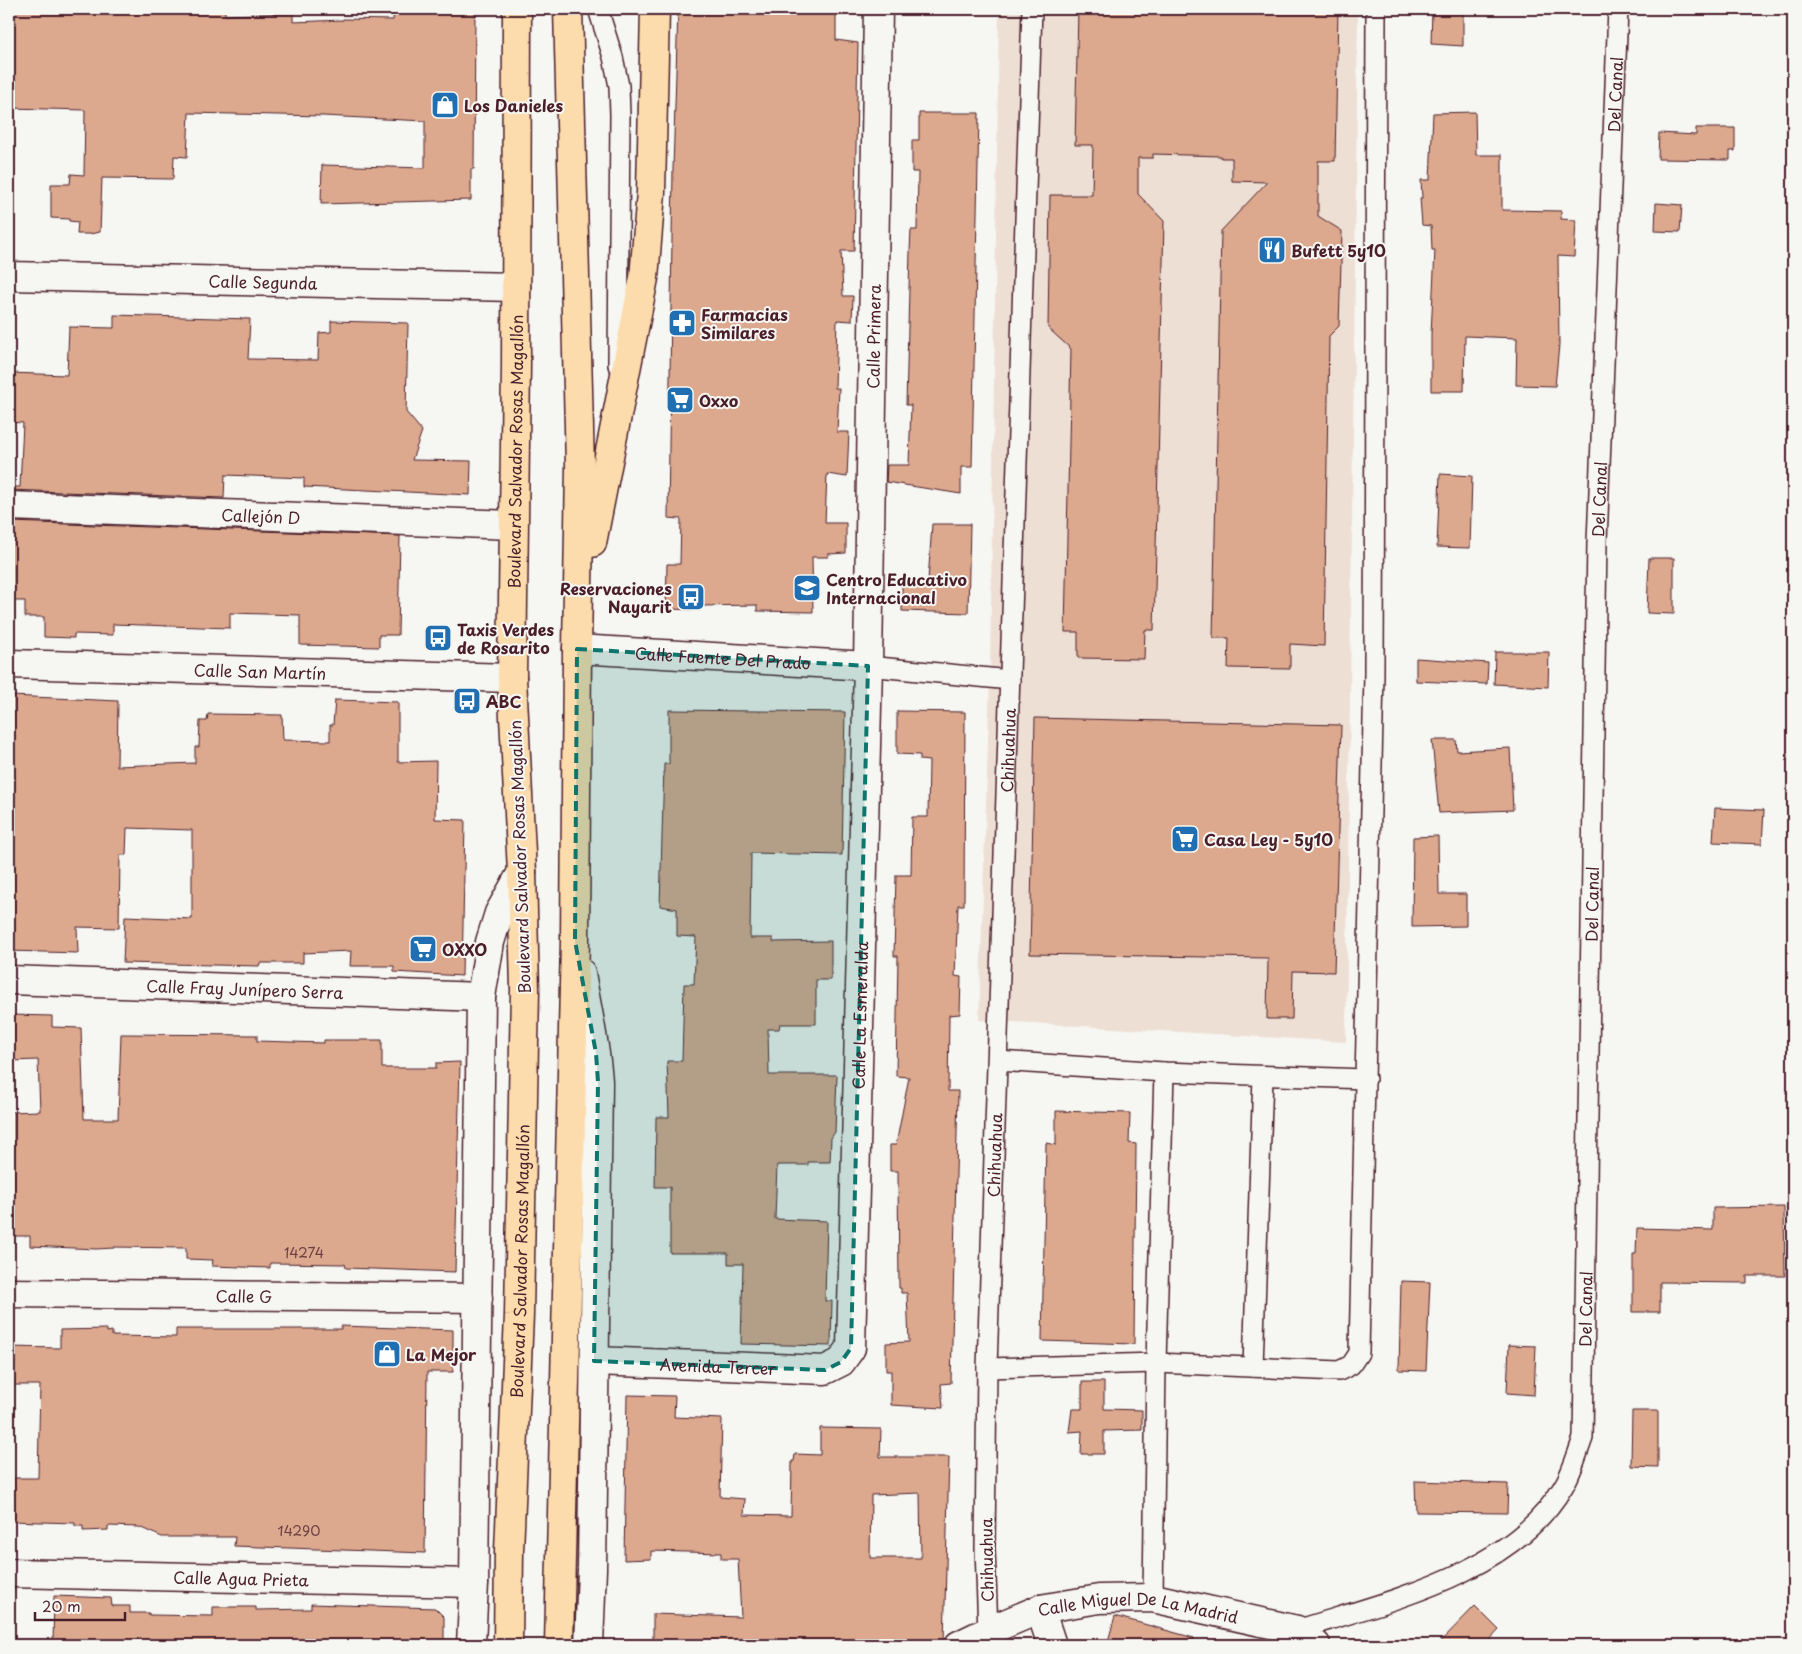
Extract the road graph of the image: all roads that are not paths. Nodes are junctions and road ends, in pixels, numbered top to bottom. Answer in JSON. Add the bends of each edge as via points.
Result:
{"nodes":[{"id":1,"x":517,"y":9,"type":"edge"},
{"id":2,"x":568,"y":9,"type":"edge"},
{"id":3,"x":598,"y":9,"type":"edge"},
{"id":4,"x":655,"y":9,"type":"edge"},
{"id":5,"x":878,"y":9,"type":"edge"},
{"id":6,"x":1032,"y":9,"type":"edge"},
{"id":7,"x":1376,"y":9,"type":"edge"},
{"id":8,"x":1618,"y":9,"type":"edge"},
{"id":9,"x":9,"y":276,"type":"edge"},
{"id":10,"x":516,"y":287,"type":"junction"},
{"id":11,"x":617,"y":416,"type":"junction"},
{"id":12,"x":9,"y":506,"type":"edge"},
{"id":13,"x":513,"y":526,"type":"junction"},
{"id":14,"x":578,"y":614,"type":"junction"},
{"id":15,"x":577,"y":649,"type":"junction"},
{"id":16,"x":9,"y":664,"type":"edge"},
{"id":17,"x":868,"y":666,"type":"junction"},
{"id":18,"x":512,"y":678,"type":"junction"},
{"id":19,"x":1010,"y":680,"type":"junction"},
{"id":20,"x":522,"y":872,"type":"junction"},
{"id":21,"x":575,"y":941,"type":"junction"},
{"id":22,"x":9,"y":980,"type":"edge"},
{"id":23,"x":481,"y":997,"type":"junction"},
{"id":24,"x":998,"y":1061,"type":"junction"},
{"id":25,"x":1164,"y":1072,"type":"junction"},
{"id":26,"x":1263,"y":1076,"type":"junction"},
{"id":27,"x":1366,"y":1079,"type":"junction"},
{"id":28,"x":9,"y":1293,"type":"edge"},
{"id":29,"x":478,"y":1298,"type":"junction"},
{"id":30,"x":594,"y":1360,"type":"junction"},
{"id":31,"x":840,"y":1362,"type":"joint"},
{"id":32,"x":1156,"y":1363,"type":"junction"},
{"id":33,"x":1253,"y":1367,"type":"junction"},
{"id":34,"x":987,"y":1368,"type":"junction"},
{"id":35,"x":9,"y":1573,"type":"edge"},
{"id":36,"x":474,"y":1584,"type":"junction"},
{"id":37,"x":1153,"y":1598,"type":"junction"},
{"id":38,"x":1040,"y":1609,"type":"junction"},
{"id":39,"x":988,"y":1631,"type":"junction"},
{"id":40,"x":1307,"y":1638,"type":"edge"},
{"id":41,"x":471,"y":1645,"type":"edge"},
{"id":42,"x":508,"y":1645,"type":"edge"},
{"id":43,"x":559,"y":1645,"type":"edge"},
{"id":44,"x":589,"y":1645,"type":"edge"},
{"id":45,"x":959,"y":1645,"type":"edge"},
{"id":46,"x":1052,"y":1645,"type":"edge"}],
"edges":[{"from":1,"to":10,"type":"highway","name":"Boulevard Salvador Rosas Magallón"},
{"from":2,"to":14,"type":"highway","via":[[580,466]]},
{"from":3,"to":11,"type":"lane","via":[[613,57],[620,115]]},
{"from":4,"to":11,"type":"highway","via":[[651,192],[645,269]]},
{"from":5,"to":17,"type":"street","name":"Calle Primera"},
{"from":6,"to":19,"type":"lane","name":"Chihuahua"},
{"from":7,"to":27,"type":"lane","via":[[1374,674]]},
{"from":8,"to":40,"type":"lane","name":"Del Canal","via":[[1597,542],[1583,1438],[1564,1487],[1534,1525],[1498,1553],[1434,1585]]},
{"from":9,"to":10,"type":"street","name":"Calle Segunda"},
{"from":10,"to":13,"type":"highway","name":"Boulevard Salvador Rosas Magallón"},
{"from":11,"to":14,"type":"highway"},
{"from":12,"to":13,"type":"street","name":"Callejón D"},
{"from":13,"to":18,"type":"highway","name":"Boulevard Salvador Rosas Magallón"},
{"from":14,"to":15,"type":"highway"},
{"from":15,"to":17,"type":"street","name":"Calle Fuente Del Prado"},
{"from":15,"to":21,"type":"highway"},
{"from":16,"to":18,"type":"street","name":"Calle San Martín"},
{"from":17,"to":19,"type":"lane"},
{"from":17,"to":31,"type":"street","name":"Calle La Esmeralda","via":[[850,1348]]},
{"from":18,"to":20,"type":"highway","name":"Boulevard Salvador Rosas Magallón"},
{"from":19,"to":24,"type":"lane","name":"Chihuahua"},
{"from":20,"to":23,"type":"street","via":[[499,913],[490,942]]},
{"from":20,"to":42,"type":"highway","name":"Boulevard Salvador Rosas Magallón","via":[[524,1000],[519,1305]]},
{"from":21,"to":30,"type":"street","via":[[596,1053],[598,1082]]},
{"from":21,"to":43,"type":"highway"},
{"from":22,"to":23,"type":"street","name":"Calle Fray Junípero Serra"},
{"from":23,"to":29,"type":"street"},
{"from":24,"to":25,"type":"lane"},
{"from":24,"to":34,"type":"lane","name":"Chihuahua"},
{"from":25,"to":26,"type":"lane"},
{"from":25,"to":32,"type":"lane"},
{"from":26,"to":27,"type":"lane"},
{"from":26,"to":33,"type":"lane"},
{"from":27,"to":33,"type":"lane","via":[[1359,1353],[1351,1365],[1339,1371]]},
{"from":28,"to":29,"type":"street","name":"Calle G"},
{"from":29,"to":36,"type":"street"},
{"from":30,"to":31,"type":"street","name":"Avenida Tercer","via":[[824,1370]]},
{"from":30,"to":44,"type":"street"},
{"from":32,"to":33,"type":"lane"},
{"from":32,"to":34,"type":"lane"},
{"from":32,"to":37,"type":"lane"},
{"from":34,"to":39,"type":"lane","name":"Chihuahua","via":[[985,1548]]},
{"from":35,"to":36,"type":"street","name":"Calle Agua Prieta"},
{"from":36,"to":41,"type":"street"},
{"from":37,"to":38,"type":"street","name":"Calle Miguel De La Madrid","via":[[1099,1599]]},
{"from":37,"to":40,"type":"street","name":"Calle Miguel De La Madrid"},
{"from":38,"to":39,"type":"street","name":"Calle Miguel De La Madrid"},
{"from":38,"to":46,"type":"street"},
{"from":39,"to":45,"type":"street","name":"Calle Miguel De La Madrid"}]}
